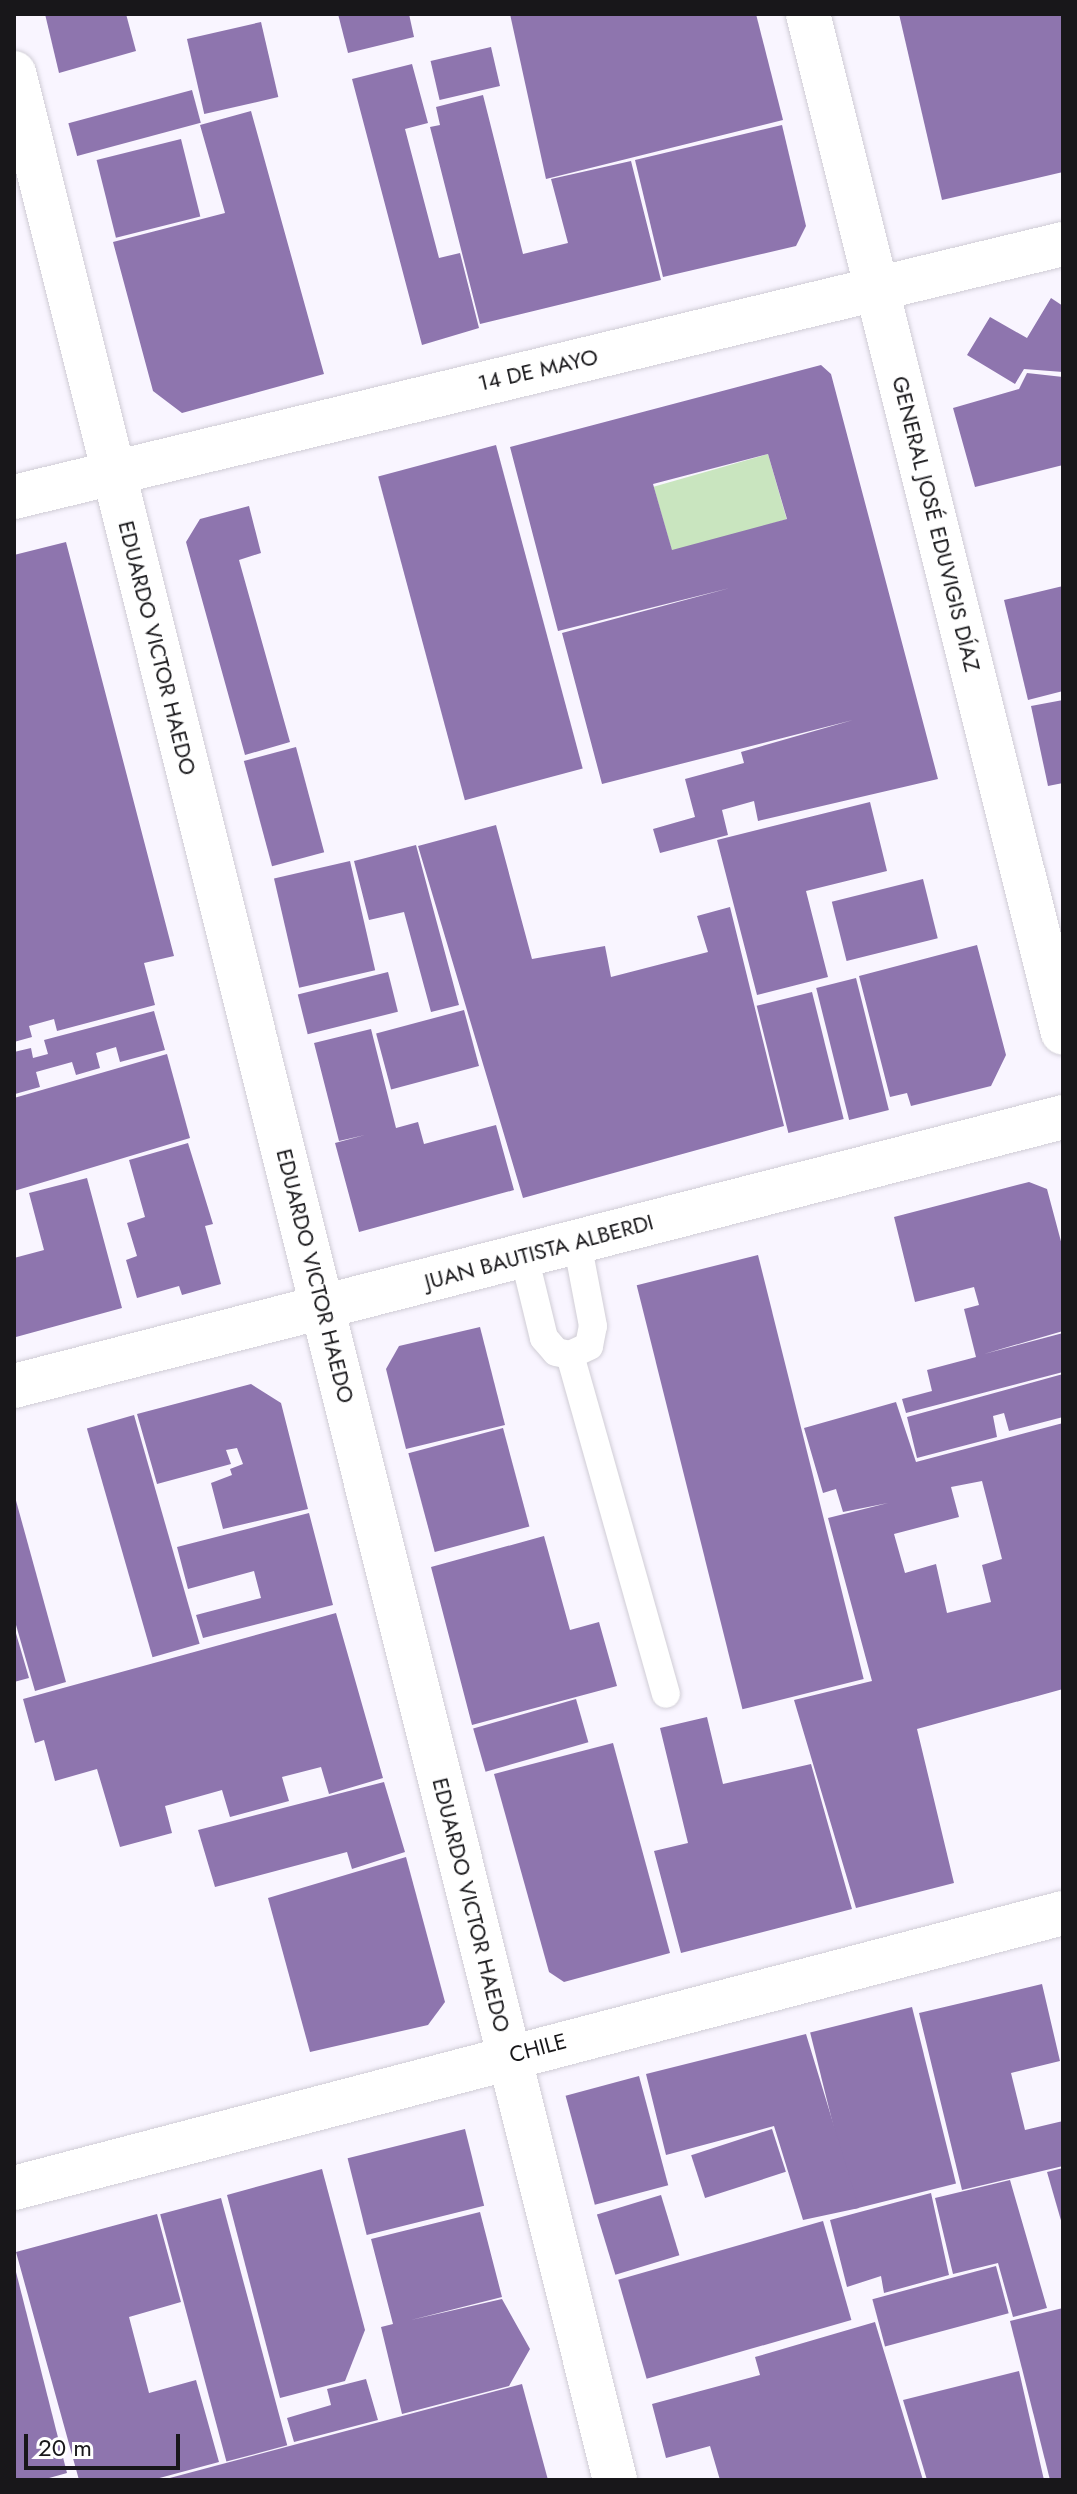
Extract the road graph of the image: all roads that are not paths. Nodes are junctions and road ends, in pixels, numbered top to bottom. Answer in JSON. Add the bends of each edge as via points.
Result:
{"nodes":[{"id":1,"x":808,"y":14,"type":"edge"},
{"id":2,"x":14,"y":73,"type":"edge"},
{"id":3,"x":1063,"y":244,"type":"edge"},
{"id":4,"x":877,"y":289,"type":"junction"},
{"id":5,"x":113,"y":471,"type":"junction"},
{"id":6,"x":14,"y":497,"type":"edge"},
{"id":7,"x":1063,"y":1033,"type":"edge"},
{"id":8,"x":1063,"y":1117,"type":"edge"},
{"id":9,"x":577,"y":1242,"type":"junction"},
{"id":10,"x":524,"y":1256,"type":"junction"},
{"id":11,"x":323,"y":1308,"type":"junction"},
{"id":12,"x":570,"y":1355,"type":"junction"},
{"id":13,"x":14,"y":1386,"type":"edge"},
{"id":14,"x":666,"y":1694,"type":"dead end"},
{"id":15,"x":1063,"y":1913,"type":"edge"},
{"id":16,"x":508,"y":2056,"type":"junction"},
{"id":17,"x":14,"y":2188,"type":"edge"},
{"id":18,"x":615,"y":2480,"type":"edge"}],
"edges":[{"from":1,"to":4,"type":"street","name":"GENERAL JOSÉ EDUVIGIS DÍAZ"},
{"from":2,"to":5,"type":"street","name":"EDUARDO VICTOR HAEDO"},
{"from":3,"to":4,"type":"street","name":"14 DE MAYO"},
{"from":4,"to":5,"type":"street","name":"14 DE MAYO"},
{"from":4,"to":7,"type":"street","name":"GENERAL JOSÉ EDUVIGIS DÍAZ"},
{"from":5,"to":6,"type":"street","name":"14 DE MAYO"},
{"from":5,"to":11,"type":"street","name":"EDUARDO VICTOR HAEDO"},
{"from":8,"to":9,"type":"street","name":"JUAN BAUTISTA ALBERDI"},
{"from":9,"to":10,"type":"street","name":"JUAN BAUTISTA ALBERDI"},
{"from":9,"to":12,"type":"lane","via":[[593,1326],[589,1346]]},
{"from":10,"to":11,"type":"street","name":"JUAN BAUTISTA ALBERDI"},
{"from":10,"to":12,"type":"lane","via":[[544,1338],[556,1352]]},
{"from":11,"to":13,"type":"street","name":"JUAN BAUTISTA ALBERDI"},
{"from":11,"to":16,"type":"street","name":"EDUARDO VICTOR HAEDO"},
{"from":12,"to":14,"type":"lane"},
{"from":15,"to":16,"type":"street","name":"CHILE"},
{"from":16,"to":17,"type":"street","name":"CHILE"},
{"from":16,"to":18,"type":"street","name":"EDUARDO VICTOR HAEDO"}]}
